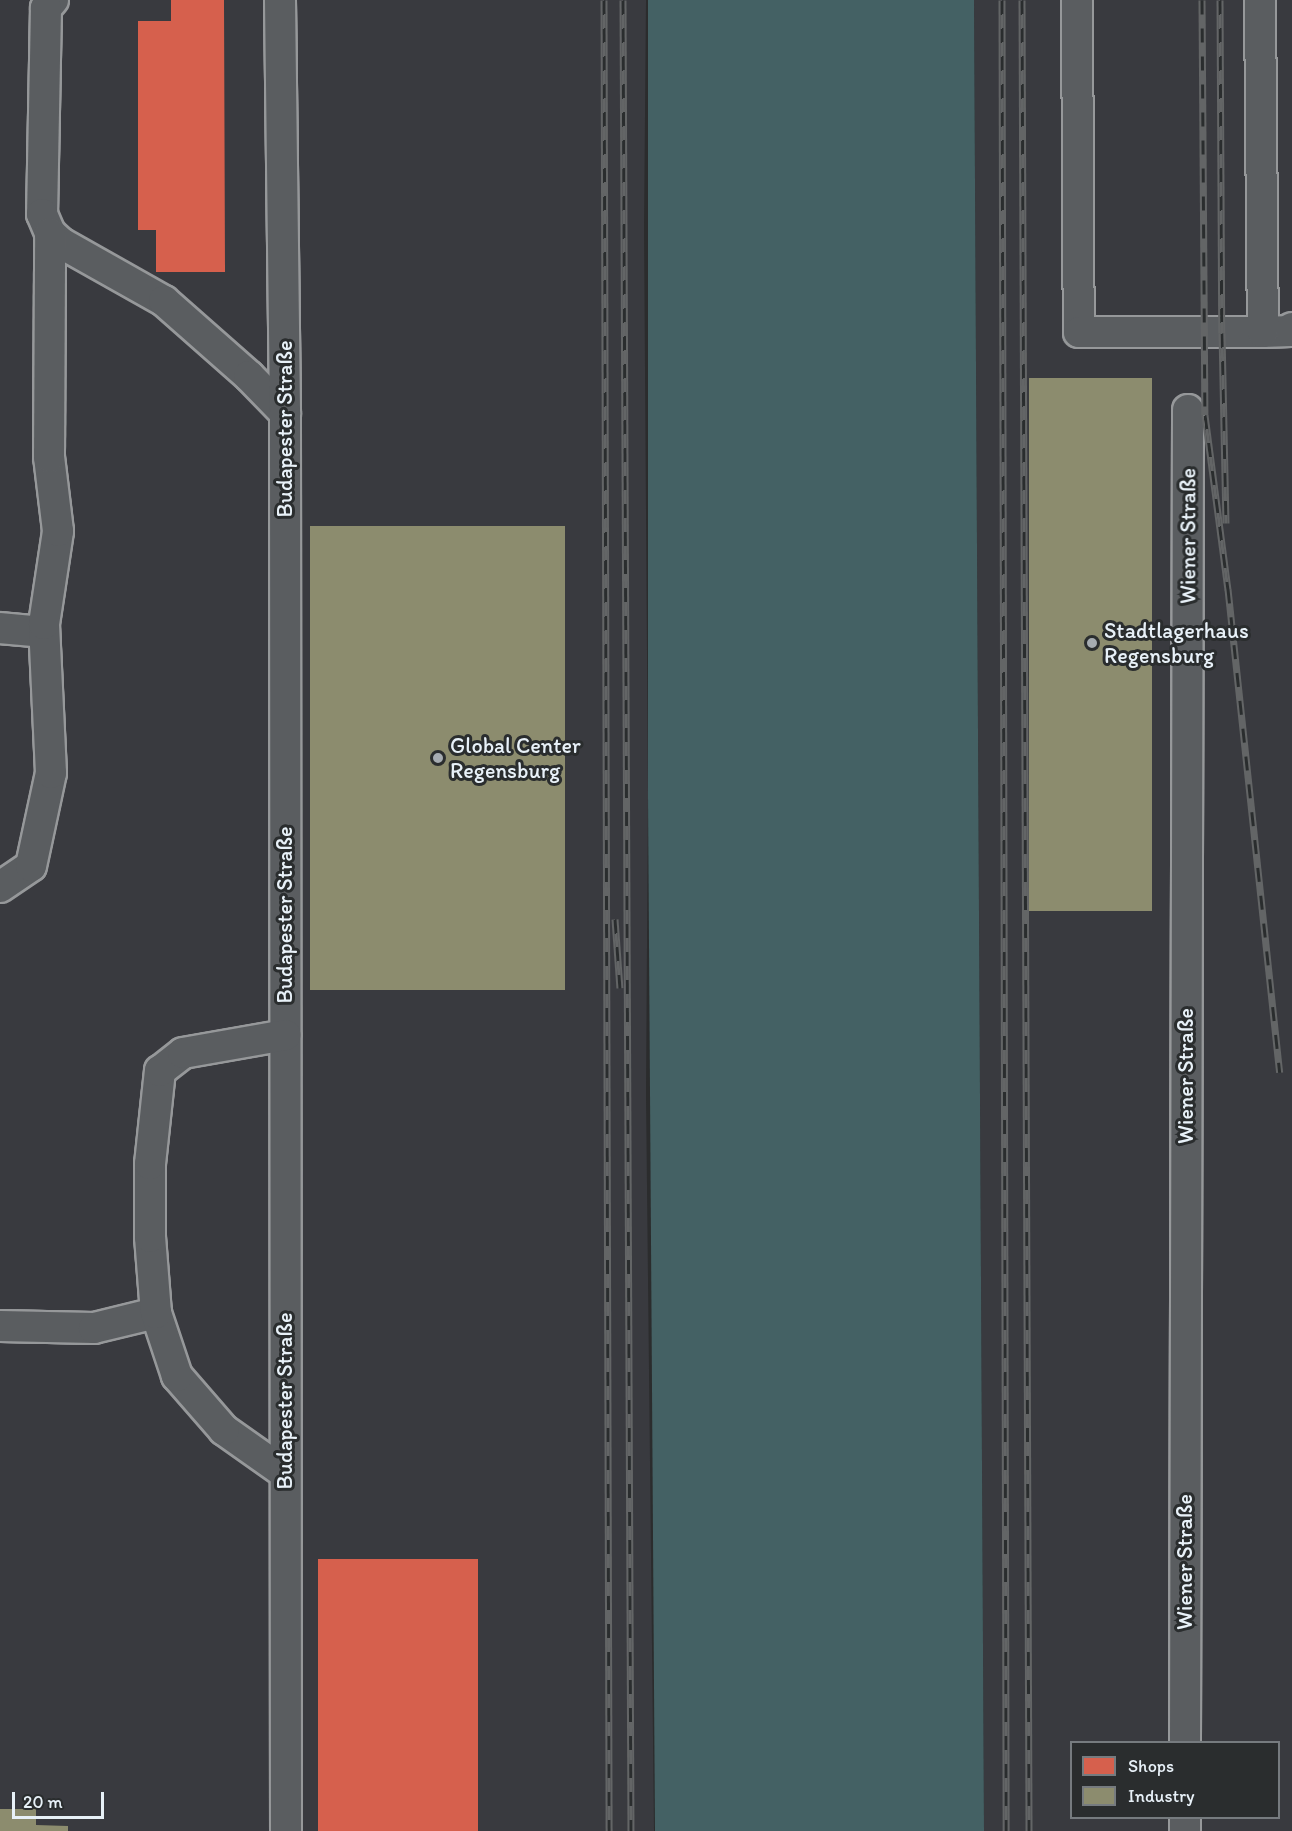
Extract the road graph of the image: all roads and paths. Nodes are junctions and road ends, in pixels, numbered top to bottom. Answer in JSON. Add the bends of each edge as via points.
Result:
{"nodes":[{"id":1,"x":53,"y":0,"type":"edge"},
{"id":2,"x":280,"y":0,"type":"edge"},
{"id":3,"x":1077,"y":0,"type":"edge"},
{"id":4,"x":1260,"y":0,"type":"edge"},
{"id":5,"x":50,"y":233,"type":"junction"},
{"id":6,"x":1292,"y":328,"type":"edge"},
{"id":7,"x":1263,"y":332,"type":"junction"},
{"id":8,"x":1188,"y":410,"type":"dead end"},
{"id":9,"x":285,"y":412,"type":"junction"},
{"id":10,"x":0,"y":628,"type":"edge"},
{"id":11,"x":44,"y":633,"type":"junction"},
{"id":12,"x":0,"y":887,"type":"edge"},
{"id":13,"x":285,"y":1035,"type":"junction"},
{"id":14,"x":156,"y":1313,"type":"junction"},
{"id":15,"x":0,"y":1326,"type":"edge"},
{"id":16,"x":285,"y":1473,"type":"junction"},
{"id":17,"x":1185,"y":1741,"type":"edge"},
{"id":18,"x":286,"y":1831,"type":"edge"}],
"edges":[{"from":1,"to":5,"type":"street","via":[[46,8],[42,202]]},
{"from":2,"to":9,"type":"street","name":"Budapester Straße"},
{"from":3,"to":7,"type":"street","via":[[1079,332]]},
{"from":4,"to":7,"type":"street"},
{"from":5,"to":9,"type":"street","via":[[164,301]]},
{"from":5,"to":11,"type":"street","via":[[49,458],[57,531]]},
{"from":6,"to":7,"type":"street"},
{"from":8,"to":17,"type":"street","name":"Wiener Straße"},
{"from":9,"to":13,"type":"street","name":"Budapester Straße"},
{"from":10,"to":11,"type":"street"},
{"from":11,"to":12,"type":"street","via":[[51,773],[31,866]]},
{"from":13,"to":14,"type":"street","via":[[183,1053],[160,1071],[150,1164]]},
{"from":13,"to":16,"type":"street","name":"Budapester Straße"},
{"from":14,"to":15,"type":"street","via":[[94,1328]]},
{"from":14,"to":16,"type":"street","via":[[177,1376],[224,1430]]},
{"from":16,"to":18,"type":"street","name":"Budapester Straße"}]}
